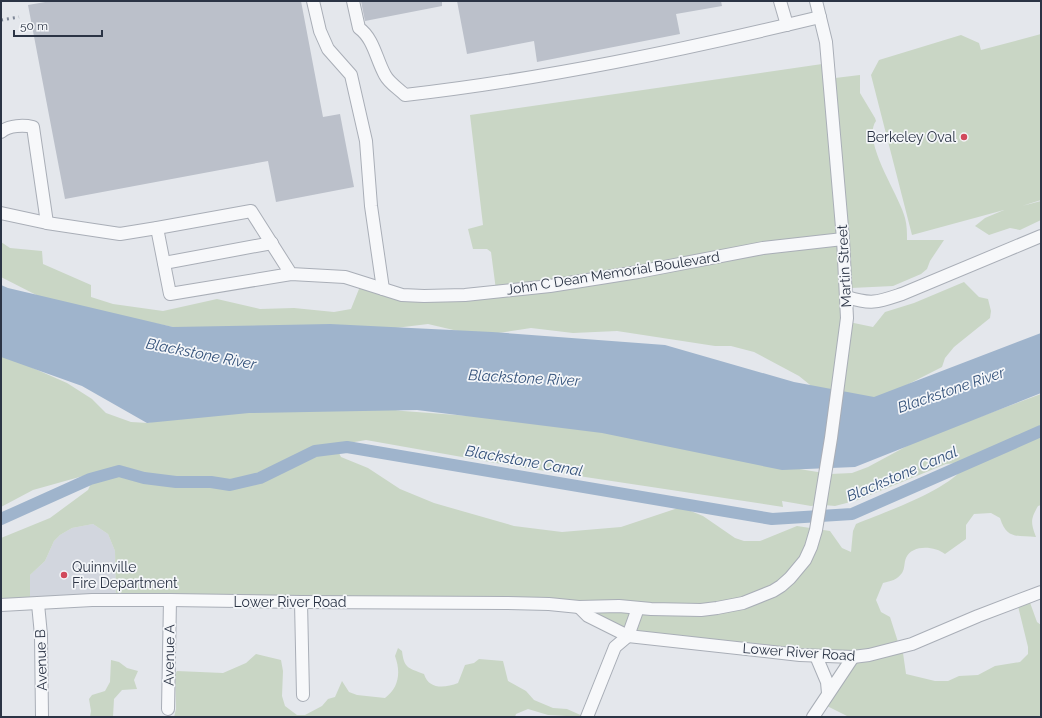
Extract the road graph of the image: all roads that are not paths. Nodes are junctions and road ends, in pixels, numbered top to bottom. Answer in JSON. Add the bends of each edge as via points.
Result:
{"nodes":[{"id":1,"x":313,"y":1,"type":"edge"},
{"id":2,"x":354,"y":1,"type":"edge"},
{"id":3,"x":780,"y":1,"type":"edge"},
{"id":4,"x":816,"y":1,"type":"edge"},
{"id":5,"x":820,"y":18,"type":"junction"},
{"id":6,"x":787,"y":25,"type":"junction"},
{"id":7,"x":1,"y":132,"type":"edge"},
{"id":8,"x":1,"y":213,"type":"edge"},
{"id":9,"x":47,"y":223,"type":"junction"},
{"id":10,"x":157,"y":228,"type":"junction"},
{"id":11,"x":1041,"y":236,"type":"edge"},
{"id":12,"x":844,"y":239,"type":"junction"},
{"id":13,"x":272,"y":243,"type":"junction"},
{"id":14,"x":164,"y":263,"type":"junction"},
{"id":15,"x":291,"y":274,"type":"junction"},
{"id":16,"x":383,"y":289,"type":"junction"},
{"id":17,"x":847,"y":297,"type":"junction"},
{"id":18,"x":816,"y":530,"type":"joint"},
{"id":19,"x":1041,"y":592,"type":"edge"},
{"id":20,"x":170,"y":600,"type":"junction"},
{"id":21,"x":301,"y":602,"type":"junction"},
{"id":22,"x":38,"y":604,"type":"junction"},
{"id":23,"x":1,"y":606,"type":"edge"},
{"id":24,"x":579,"y":608,"type":"junction"},
{"id":25,"x":638,"y":608,"type":"junction"},
{"id":26,"x":628,"y":636,"type":"junction"},
{"id":27,"x":816,"y":656,"type":"junction"},
{"id":28,"x":853,"y":657,"type":"junction"},
{"id":29,"x":828,"y":693,"type":"junction"},
{"id":30,"x":303,"y":695,"type":"dead end"},
{"id":31,"x":168,"y":709,"type":"dead end"},
{"id":32,"x":42,"y":717,"type":"edge"},
{"id":33,"x":586,"y":717,"type":"edge"},
{"id":34,"x":813,"y":717,"type":"edge"}],
"edges":[{"from":1,"to":16,"type":"street","via":[[320,31],[328,49],[351,75],[366,141],[371,206]]},
{"from":2,"to":6,"type":"street","via":[[359,28],[365,32],[372,44],[385,76],[405,95],[467,88],[603,65]]},
{"from":3,"to":6,"type":"street"},
{"from":4,"to":5,"type":"street","name":"Martin Street"},
{"from":5,"to":6,"type":"street"},
{"from":5,"to":12,"type":"street","name":"Martin Street","via":[[826,42]]},
{"from":7,"to":9,"type":"street","via":[[26,125],[33,127]]},
{"from":8,"to":9,"type":"street"},
{"from":9,"to":10,"type":"street","via":[[120,234]]},
{"from":10,"to":13,"type":"street","via":[[252,211]]},
{"from":10,"to":14,"type":"street"},
{"from":11,"to":17,"type":"street","via":[[879,302],[862,302]]},
{"from":12,"to":16,"type":"street","name":"John C Dean Memorial Boulevard","via":[[763,248],[638,272],[516,290],[424,296],[402,295]]},
{"from":12,"to":17,"type":"street","name":"Martin Street"},
{"from":13,"to":14,"type":"street"},
{"from":13,"to":15,"type":"street"},
{"from":14,"to":15,"type":"street","name":"John C Dean Memorial Boulevard","via":[[170,294]]},
{"from":15,"to":16,"type":"street","name":"John C Dean Memorial Boulevard","via":[[345,277]]},
{"from":17,"to":18,"type":"street","name":"Martin Street","via":[[845,339]]},
{"from":18,"to":25,"type":"street","name":"Lower River Road","via":[[804,560],[794,573],[773,591],[743,603],[717,608]]},
{"from":19,"to":28,"type":"street","name":"Lower River Road","via":[[912,644],[870,656]]},
{"from":20,"to":21,"type":"street","name":"Lower River Road"},
{"from":20,"to":22,"type":"street","name":"Lower River Road","via":[[92,600]]},
{"from":20,"to":31,"type":"street","name":"Avenue A"},
{"from":21,"to":24,"type":"street","name":"Lower River Road","via":[[505,603]]},
{"from":21,"to":30,"type":"street"},
{"from":22,"to":23,"type":"street","name":"Lower River Road"},
{"from":22,"to":32,"type":"street","name":"Avenue B"},
{"from":24,"to":25,"type":"street","name":"Lower River Road"},
{"from":24,"to":26,"type":"street","name":"Lower River Road","via":[[588,616]]},
{"from":25,"to":26,"type":"street"},
{"from":26,"to":27,"type":"street","name":"Lower River Road"},
{"from":26,"to":33,"type":"street","via":[[615,648]]},
{"from":27,"to":28,"type":"street","name":"Lower River Road"},
{"from":27,"to":29,"type":"street","via":[[827,682]]},
{"from":28,"to":29,"type":"street"},
{"from":29,"to":34,"type":"street"}]}
